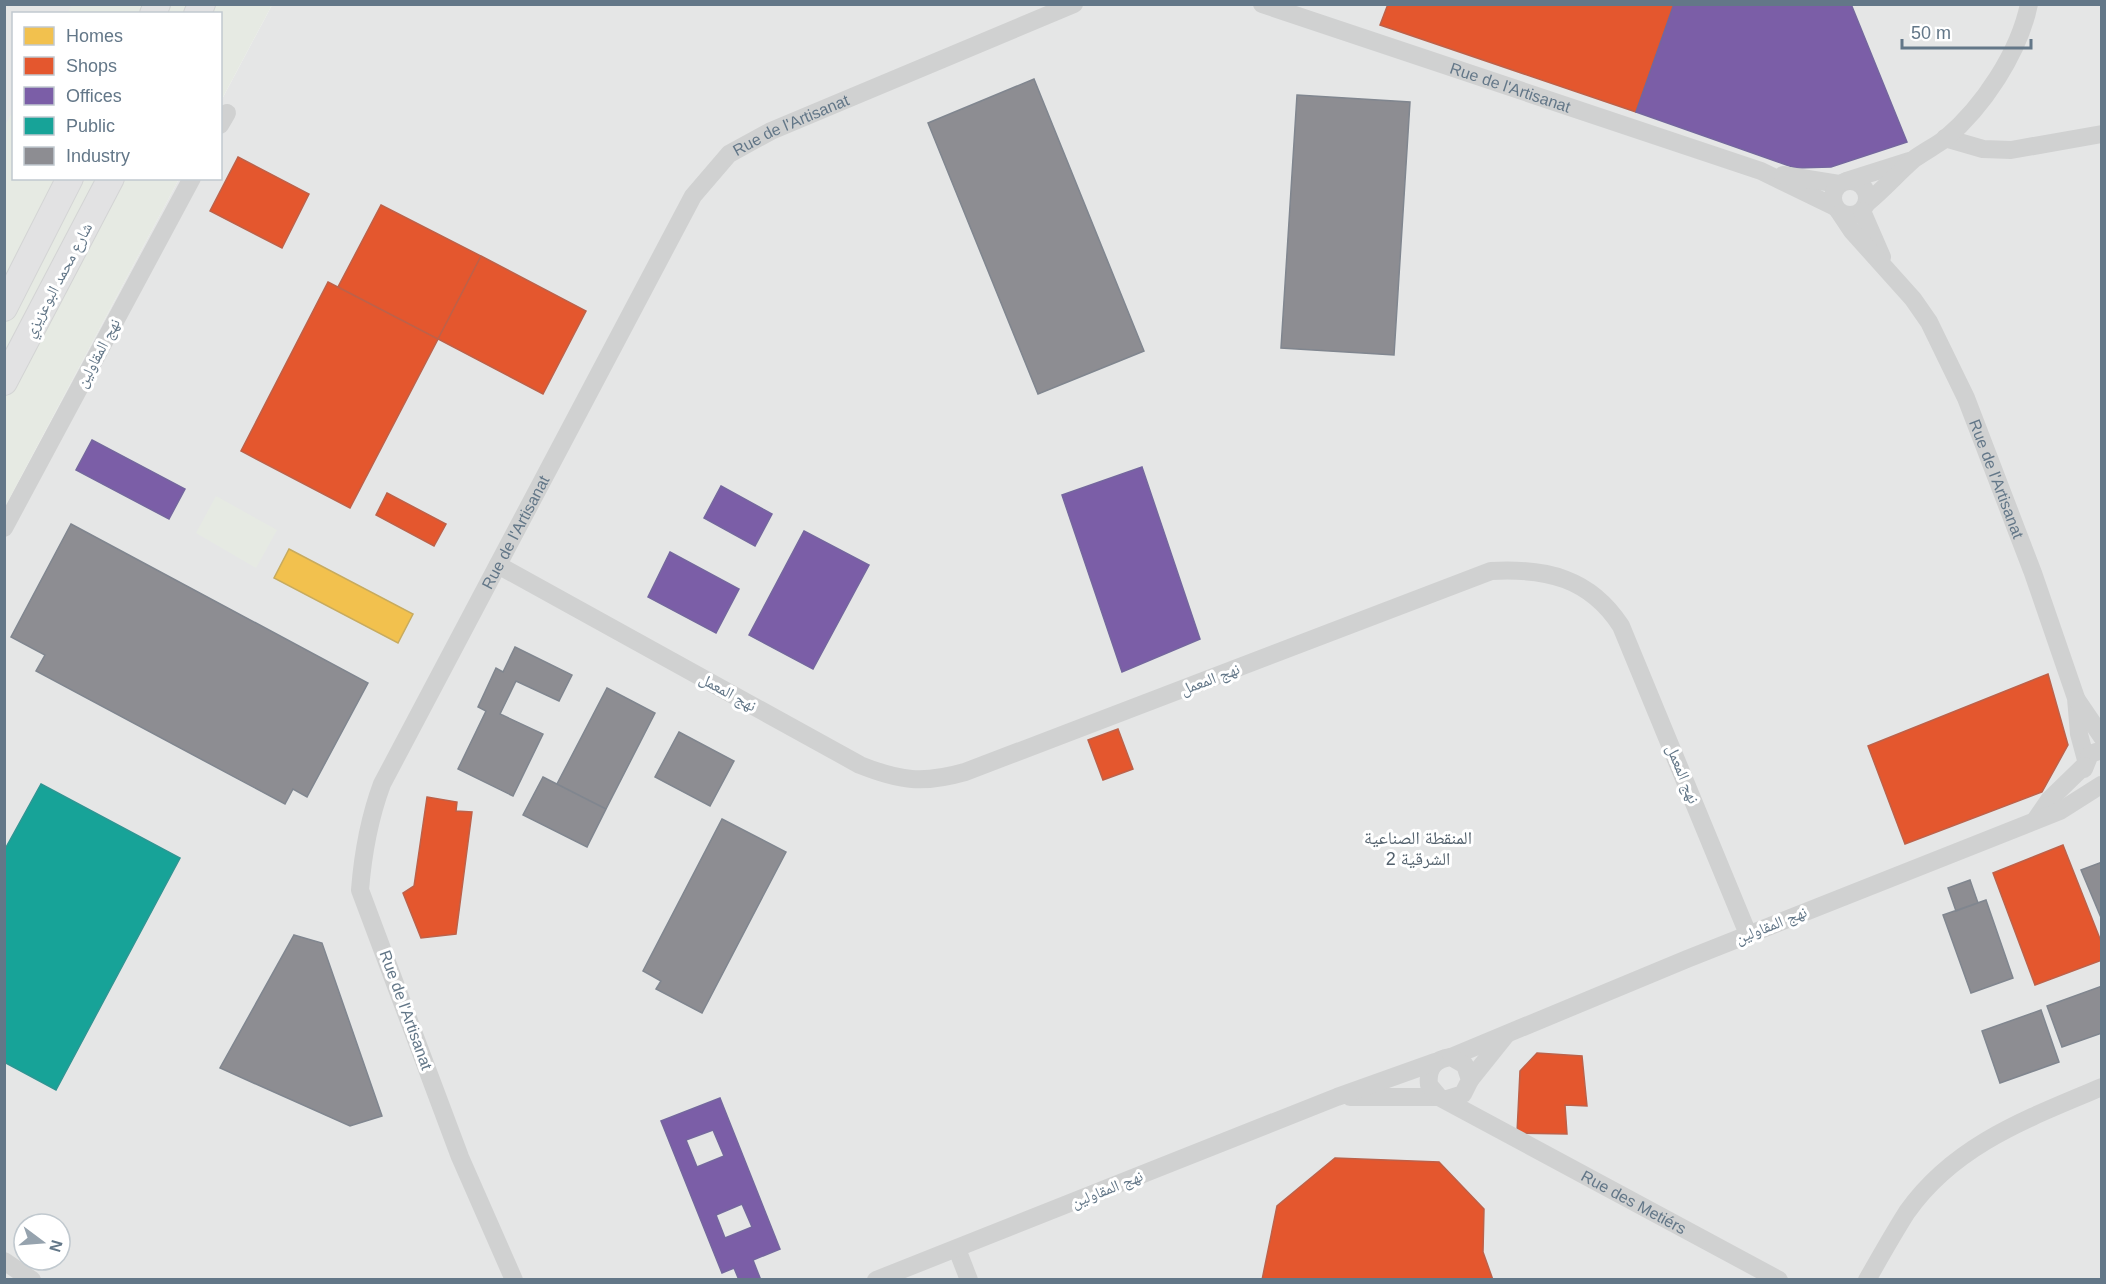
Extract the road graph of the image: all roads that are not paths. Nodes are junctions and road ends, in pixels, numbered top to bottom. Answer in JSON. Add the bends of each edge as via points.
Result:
{"nodes":[{"id":1,"x":1074,"y":4,"type":"edge"},
{"id":2,"x":1262,"y":4,"type":"edge"},
{"id":3,"x":2029,"y":4,"type":"edge"},
{"id":4,"x":2102,"y":134,"type":"edge"},
{"id":5,"x":1946,"y":138,"type":"junction"},
{"id":6,"x":1914,"y":160,"type":"junction"},
{"id":7,"x":1761,"y":171,"type":"junction"},
{"id":8,"x":69,"y":180,"type":"edge"},
{"id":9,"x":110,"y":180,"type":"edge"},
{"id":10,"x":191,"y":180,"type":"edge"},
{"id":11,"x":1843,"y":183,"type":"junction"},
{"id":12,"x":1865,"y":207,"type":"junction"},
{"id":13,"x":1837,"y":210,"type":"junction"},
{"id":14,"x":1890,"y":275,"type":"junction"},
{"id":15,"x":4,"y":308,"type":"edge"},
{"id":16,"x":4,"y":382,"type":"edge"},
{"id":17,"x":4,"y":528,"type":"edge"},
{"id":18,"x":498,"y":565,"type":"junction"},
{"id":19,"x":2076,"y":698,"type":"junction"},
{"id":20,"x":2102,"y":737,"type":"edge"},
{"id":21,"x":2102,"y":750,"type":"edge"},
{"id":22,"x":2085,"y":763,"type":"junction"},
{"id":23,"x":2101,"y":785,"type":"edge"},
{"id":24,"x":2037,"y":819,"type":"junction"},
{"id":25,"x":1748,"y":934,"type":"junction"},
{"id":26,"x":1507,"y":1033,"type":"junction"},
{"id":27,"x":1443,"y":1060,"type":"junction"},
{"id":28,"x":1469,"y":1084,"type":"junction"},
{"id":29,"x":2102,"y":1087,"type":"edge"},
{"id":30,"x":1336,"y":1097,"type":"junction"},
{"id":31,"x":1443,"y":1098,"type":"junction"},
{"id":32,"x":1487,"y":1124,"type":"junction"},
{"id":33,"x":957,"y":1249,"type":"junction"},
{"id":34,"x":4,"y":1262,"type":"edge"},
{"id":35,"x":32,"y":1280,"type":"edge"},
{"id":36,"x":514,"y":1280,"type":"edge"},
{"id":37,"x":876,"y":1280,"type":"edge"},
{"id":38,"x":969,"y":1280,"type":"edge"},
{"id":39,"x":1779,"y":1280,"type":"edge"},
{"id":40,"x":1867,"y":1280,"type":"edge"}],
"edges":[{"from":1,"to":18,"type":"street","name":"Rue de l'Artisanat","via":[[771,131],[729,154],[693,196]]},
{"from":2,"to":7,"type":"street","name":"Rue de l'Artisanat"},
{"from":3,"to":5,"type":"street","via":[[2016,42],[1998,76]]},
{"from":4,"to":5,"type":"street","via":[[2011,150],[1983,148]]},
{"from":5,"to":6,"type":"street"},
{"from":6,"to":11,"type":"street"},
{"from":6,"to":12,"type":"street"},
{"from":7,"to":11,"type":"street","name":"Rue de l'Artisanat"},
{"from":7,"to":13,"type":"street","name":"Rue de l'Artisanat"},
{"from":8,"to":15,"type":"highway","name":"شارع محمد البوعزيزي"},
{"from":9,"to":16,"type":"highway","name":"شارع محمد البوعزيزي"},
{"from":10,"to":17,"type":"street","name":"نهج المقاولين"},
{"from":11,"to":12,"type":"street","via":[[1860,184],[1866,191]]},
{"from":11,"to":13,"type":"street","via":[[1833,196]]},
{"from":12,"to":13,"type":"street","via":[[1854,215]]},
{"from":12,"to":14,"type":"street","name":"Rue de l'Artisanat"},
{"from":13,"to":14,"type":"street","name":"Rue de l'Artisanat"},
{"from":14,"to":19,"type":"street","name":"Rue de l'Artisanat","via":[[1929,322],[1966,398],[2007,501]]},
{"from":18,"to":25,"type":"street","name":"نهج المعمل","via":[[860,765],[889,777],[911,780],[938,780],[965,772],[1491,571],[1522,569],[1552,575],[1596,595],[1621,626]]},
{"from":18,"to":36,"type":"street","name":"Rue de l'Artisanat","via":[[382,784],[370,816],[360,890],[460,1157]]},
{"from":19,"to":20,"type":"street","name":"Rue de l'Artisanat"},
{"from":19,"to":22,"type":"street","name":"Rue de l'Artisanat"},
{"from":21,"to":22,"type":"street","via":[[2090,754]]},
{"from":22,"to":23,"type":"street","via":[[2088,779]]},
{"from":22,"to":24,"type":"street","via":[[2049,800]]},
{"from":23,"to":24,"type":"street","name":"نهج المقاولين","via":[[2060,811]]},
{"from":24,"to":25,"type":"street","name":"نهج المقاولين"},
{"from":25,"to":26,"type":"street","name":"نهج المقاولين"},
{"from":26,"to":27,"type":"street","name":"نهج المقاولين"},
{"from":26,"to":28,"type":"street","name":"نهج المقاولين"},
{"from":27,"to":28,"type":"street","via":[[1465,1065]]},
{"from":27,"to":30,"type":"street","name":"نهج المقاولين"},
{"from":27,"to":31,"type":"street","via":[[1428,1077],[1433,1092]]},
{"from":28,"to":31,"type":"street","via":[[1463,1094]]},
{"from":28,"to":32,"type":"street"},
{"from":29,"to":40,"type":"street","via":[[2007,1127],[1970,1149],[1935,1179],[1908,1212]]},
{"from":30,"to":31,"type":"street","name":"نهج المقاولين"},
{"from":30,"to":33,"type":"street","name":"نهج المقاولين"},
{"from":31,"to":32,"type":"street","name":"Rue des Metiérs"},
{"from":32,"to":39,"type":"street","name":"Rue des Metiérs"},
{"from":33,"to":37,"type":"street","name":"نهج المقاولين"},
{"from":33,"to":38,"type":"street"},
{"from":34,"to":35,"type":"street"}]}
